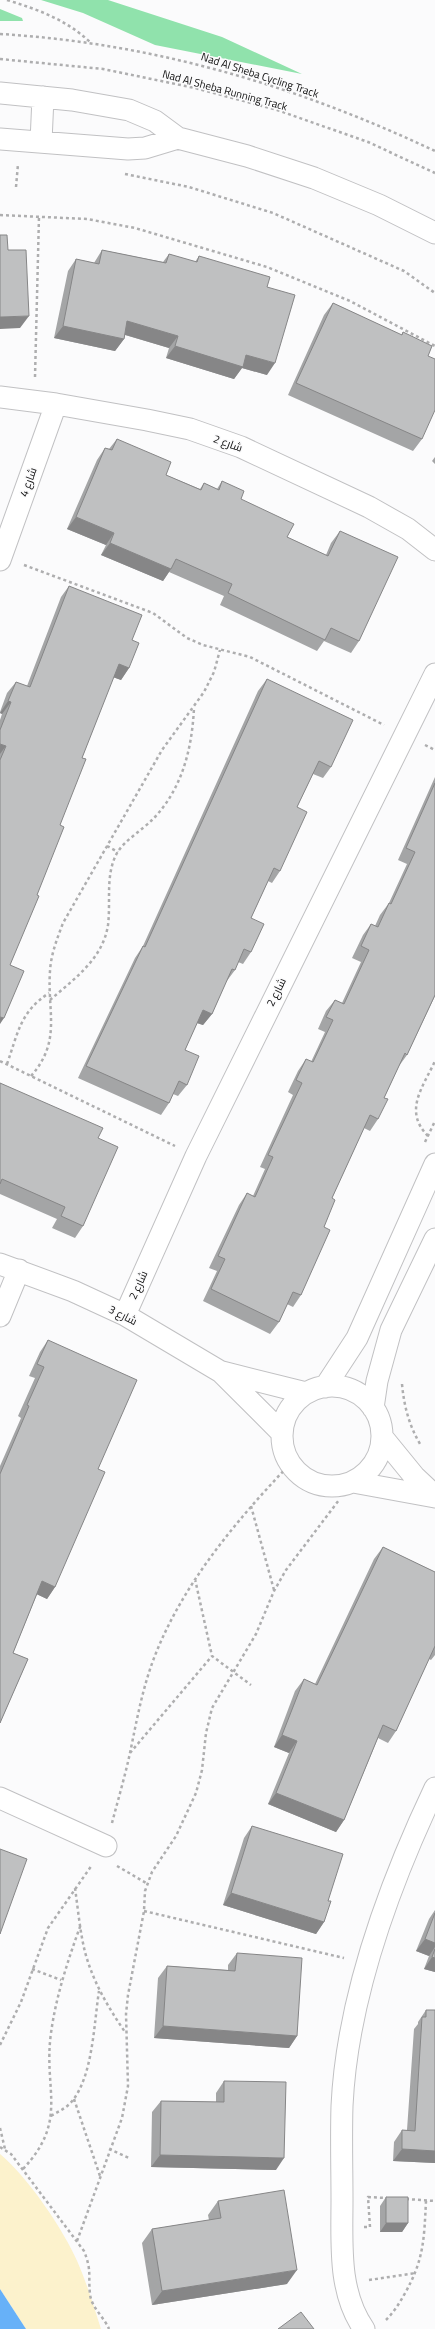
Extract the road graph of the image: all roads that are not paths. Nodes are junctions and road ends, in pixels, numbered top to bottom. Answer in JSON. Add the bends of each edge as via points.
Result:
{"nodes":[{"id":1,"x":0,"y":93,"type":"edge"},
{"id":2,"x":43,"y":97,"type":"junction"},
{"id":3,"x":178,"y":138,"type":"junction"},
{"id":4,"x":0,"y":139,"type":"edge"},
{"id":5,"x":41,"y":142,"type":"junction"},
{"id":6,"x":435,"y":233,"type":"edge"},
{"id":7,"x":0,"y":397,"type":"edge"},
{"id":8,"x":56,"y":404,"type":"junction"},
{"id":9,"x":435,"y":550,"type":"edge"},
{"id":10,"x":1,"y":558,"type":"edge"},
{"id":11,"x":435,"y":674,"type":"edge"},
{"id":12,"x":435,"y":1164,"type":"edge"},
{"id":13,"x":435,"y":1239,"type":"edge"},
{"id":14,"x":0,"y":1264,"type":"edge"},
{"id":15,"x":19,"y":1270,"type":"junction"},
{"id":16,"x":125,"y":1315,"type":"junction"},
{"id":17,"x":0,"y":1316,"type":"edge"},
{"id":18,"x":221,"y":1372,"type":"junction"},
{"id":19,"x":316,"y":1390,"type":"junction"},
{"id":20,"x":373,"y":1408,"type":"junction"},
{"id":21,"x":282,"y":1433,"type":"junction"},
{"id":22,"x":383,"y":1438,"type":"junction"},
{"id":23,"x":353,"y":1482,"type":"junction"},
{"id":24,"x":435,"y":1497,"type":"edge"},
{"id":25,"x":435,"y":1788,"type":"edge"},
{"id":26,"x":0,"y":1798,"type":"edge"},
{"id":27,"x":103,"y":1851,"type":"road end"},
{"id":28,"x":364,"y":2329,"type":"edge"}],
"edges":[{"from":1,"to":2,"type":"street"},
{"from":2,"to":3,"type":"street","via":[[129,110],[155,121]]},
{"from":2,"to":5,"type":"street"},
{"from":3,"to":5,"type":"street","via":[[145,148],[128,149]]},
{"from":3,"to":6,"type":"street","via":[[247,156],[314,178],[379,205]]},
{"from":4,"to":5,"type":"street"},
{"from":7,"to":8,"type":"street","name":"شارع 2"},
{"from":8,"to":9,"type":"street","name":"شارع 2","via":[[190,430],[241,447],[369,507],[408,528]]},
{"from":8,"to":10,"type":"street","name":"شارع 4"},
{"from":11,"to":16,"type":"street","name":"شارع 2","via":[[196,1156]]},
{"from":12,"to":19,"type":"street","via":[[348,1355]]},
{"from":13,"to":20,"type":"street","via":[[391,1330],[377,1381]]},
{"from":14,"to":15,"type":"street","name":"شارع 3"},
{"from":15,"to":16,"type":"street","name":"شارع 3"},
{"from":15,"to":17,"type":"street"},
{"from":16,"to":18,"type":"street","name":"شارع 3"},
{"from":18,"to":19,"type":"street"},
{"from":18,"to":21,"type":"street"},
{"from":19,"to":20,"type":"street","via":[[344,1387],[360,1395]]},
{"from":19,"to":21,"type":"street","via":[[294,1403]]},
{"from":20,"to":22,"type":"street"},
{"from":21,"to":23,"type":"street","via":[[284,1449],[290,1464],[303,1477],[318,1484],[336,1486]]},
{"from":22,"to":23,"type":"street","via":[[378,1456],[368,1471]]},
{"from":22,"to":24,"type":"street"},
{"from":23,"to":24,"type":"street"},
{"from":25,"to":28,"type":"street","via":[[398,1872],[368,1963],[352,2034],[342,2106],[342,2227],[345,2284],[349,2301]]},
{"from":26,"to":27,"type":"street"}]}
